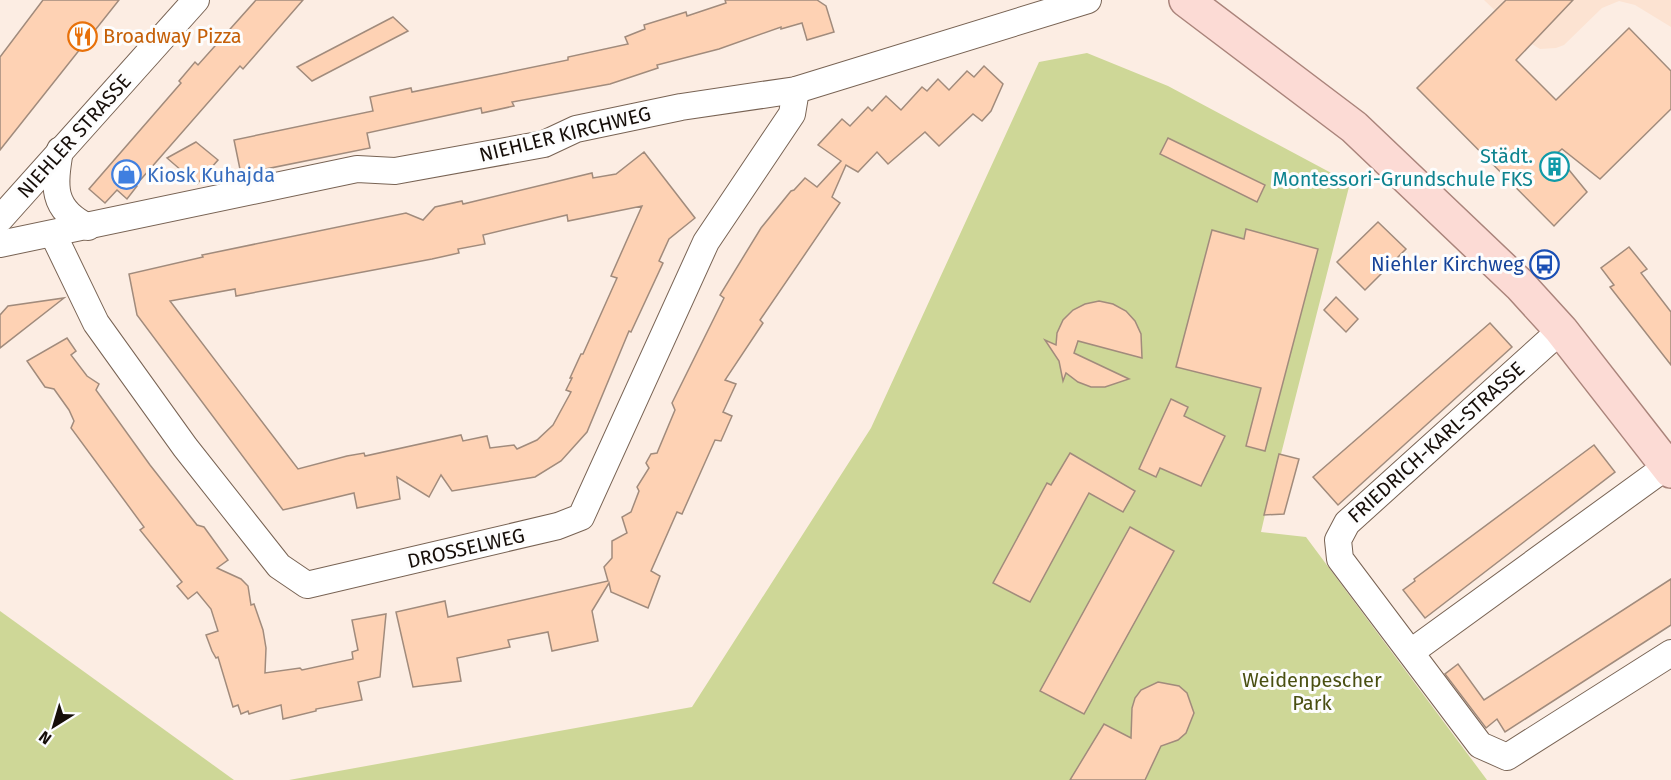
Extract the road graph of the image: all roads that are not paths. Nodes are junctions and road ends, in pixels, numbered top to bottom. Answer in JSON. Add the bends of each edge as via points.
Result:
{"nodes":[{"id":1,"x":196,"y":0,"type":"edge"},
{"id":2,"x":1088,"y":0,"type":"edge"},
{"id":3,"x":1186,"y":0,"type":"edge"},
{"id":4,"x":796,"y":90,"type":"junction"},
{"id":5,"x":60,"y":150,"type":"junction"},
{"id":6,"x":0,"y":219,"type":"edge"},
{"id":7,"x":88,"y":227,"type":"junction"},
{"id":8,"x":53,"y":234,"type":"junction"},
{"id":9,"x":0,"y":244,"type":"edge"},
{"id":10,"x":1561,"y":330,"type":"junction"},
{"id":11,"x":1669,"y":468,"type":"edge"},
{"id":12,"x":1411,"y":652,"type":"junction"},
{"id":13,"x":1671,"y":653,"type":"edge"}],
"edges":[{"from":1,"to":5,"type":"street","name":"NIEHLER STRASSE"},
{"from":2,"to":4,"type":"street","name":"NIEHLER KIRCHWEG"},
{"from":3,"to":10,"type":"main road","via":[[1354,127],[1520,285]]},
{"from":4,"to":7,"type":"street","name":"NIEHLER KIRCHWEG","via":[[681,107],[576,129],[544,144],[395,171],[357,169]]},
{"from":4,"to":8,"type":"street","name":"DROSSELWEG","via":[[792,114],[706,242],[581,517],[558,526],[307,585],[279,567],[185,447],[96,322]]},
{"from":5,"to":6,"type":"street","name":"NIEHLER STRASSE"},
{"from":5,"to":7,"type":"street","via":[[57,196],[66,212]]},
{"from":7,"to":8,"type":"street","name":"NIEHLER KIRCHWEG"},
{"from":8,"to":9,"type":"street","name":"NIEHLER KIRCHWEG"},
{"from":10,"to":11,"type":"main road"},
{"from":10,"to":12,"type":"street","name":"FRIEDRICH-KARL-STRASSE","via":[[1352,518],[1340,534],[1340,560]]},
{"from":11,"to":12,"type":"street"},
{"from":12,"to":13,"type":"street","name":"FRIEDRICH-KARL-STRASSE","via":[[1480,746],[1507,757]]}]}
